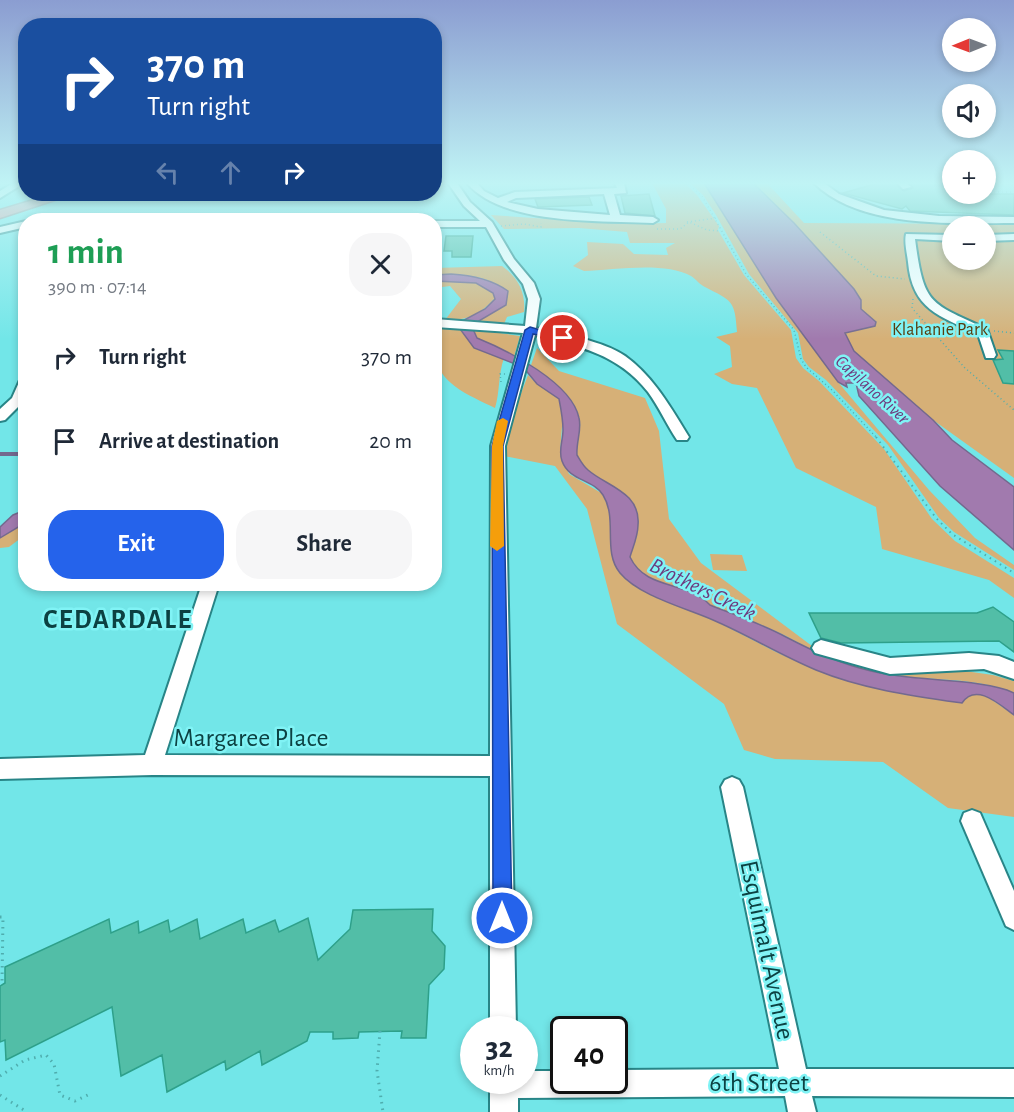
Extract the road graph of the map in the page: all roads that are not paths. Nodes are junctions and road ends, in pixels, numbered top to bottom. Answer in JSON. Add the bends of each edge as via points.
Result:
{"nodes":[{"id":1,"x":495,"y":235,"type":"edge"},
{"id":2,"x":910,"y":236,"type":"joint"},
{"id":3,"x":1014,"y":237,"type":"edge"},
{"id":4,"x":942,"y":238,"type":"edge"},
{"id":5,"x":996,"y":238,"type":"edge"},
{"id":6,"x":442,"y":323,"type":"edge"},
{"id":7,"x":530,"y":330,"type":"junction"},
{"id":8,"x":990,"y":355,"type":"dead end"},
{"id":9,"x":18,"y":400,"type":"edge"},
{"id":10,"x":0,"y":417,"type":"edge"},
{"id":11,"x":682,"y":437,"type":"dead end"},
{"id":12,"x":208,"y":591,"type":"edge"},
{"id":13,"x":821,"y":648,"type":"dead end"},
{"id":14,"x":1014,"y":671,"type":"edge"},
{"id":15,"x":152,"y":765,"type":"junction"},
{"id":16,"x":501,"y":766,"type":"junction"},
{"id":17,"x":0,"y":769,"type":"edge"},
{"id":18,"x":732,"y":787,"type":"dead end"},
{"id":19,"x":972,"y":821,"type":"dead end"},
{"id":20,"x":1014,"y":918,"type":"edge"},
{"id":21,"x":503,"y":1016,"type":"edge"},
{"id":22,"x":795,"y":1082,"type":"junction"},
{"id":23,"x":1014,"y":1083,"type":"edge"},
{"id":24,"x":538,"y":1091,"type":"edge"},
{"id":25,"x":802,"y":1112,"type":"edge"}],
"edges":[{"from":1,"to":7,"type":"street","via":[[528,283],[534,299]]},
{"from":2,"to":4,"type":"street"},
{"from":2,"to":8,"type":"street","via":[[915,280],[931,306],[980,329]]},
{"from":3,"to":5,"type":"street"},
{"from":6,"to":7,"type":"street"},
{"from":7,"to":11,"type":"street","via":[[579,342],[620,358],[653,390]]},
{"from":7,"to":16,"type":"street","via":[[498,446]]},
{"from":9,"to":10,"type":"street"},
{"from":12,"to":15,"type":"street"},
{"from":13,"to":14,"type":"street","via":[[891,666],[968,659],[1002,664]]},
{"from":15,"to":16,"type":"street","name":"Margaree Place"},
{"from":15,"to":17,"type":"street","name":"Margaree Place"},
{"from":16,"to":21,"type":"street"},
{"from":18,"to":22,"type":"street","name":"Esquimalt Avenue"},
{"from":19,"to":20,"type":"street"},
{"from":22,"to":23,"type":"street","name":"6th Street"},
{"from":22,"to":24,"type":"street","name":"6th Street"},
{"from":22,"to":25,"type":"street","name":"Esquimalt Avenue"}]}
